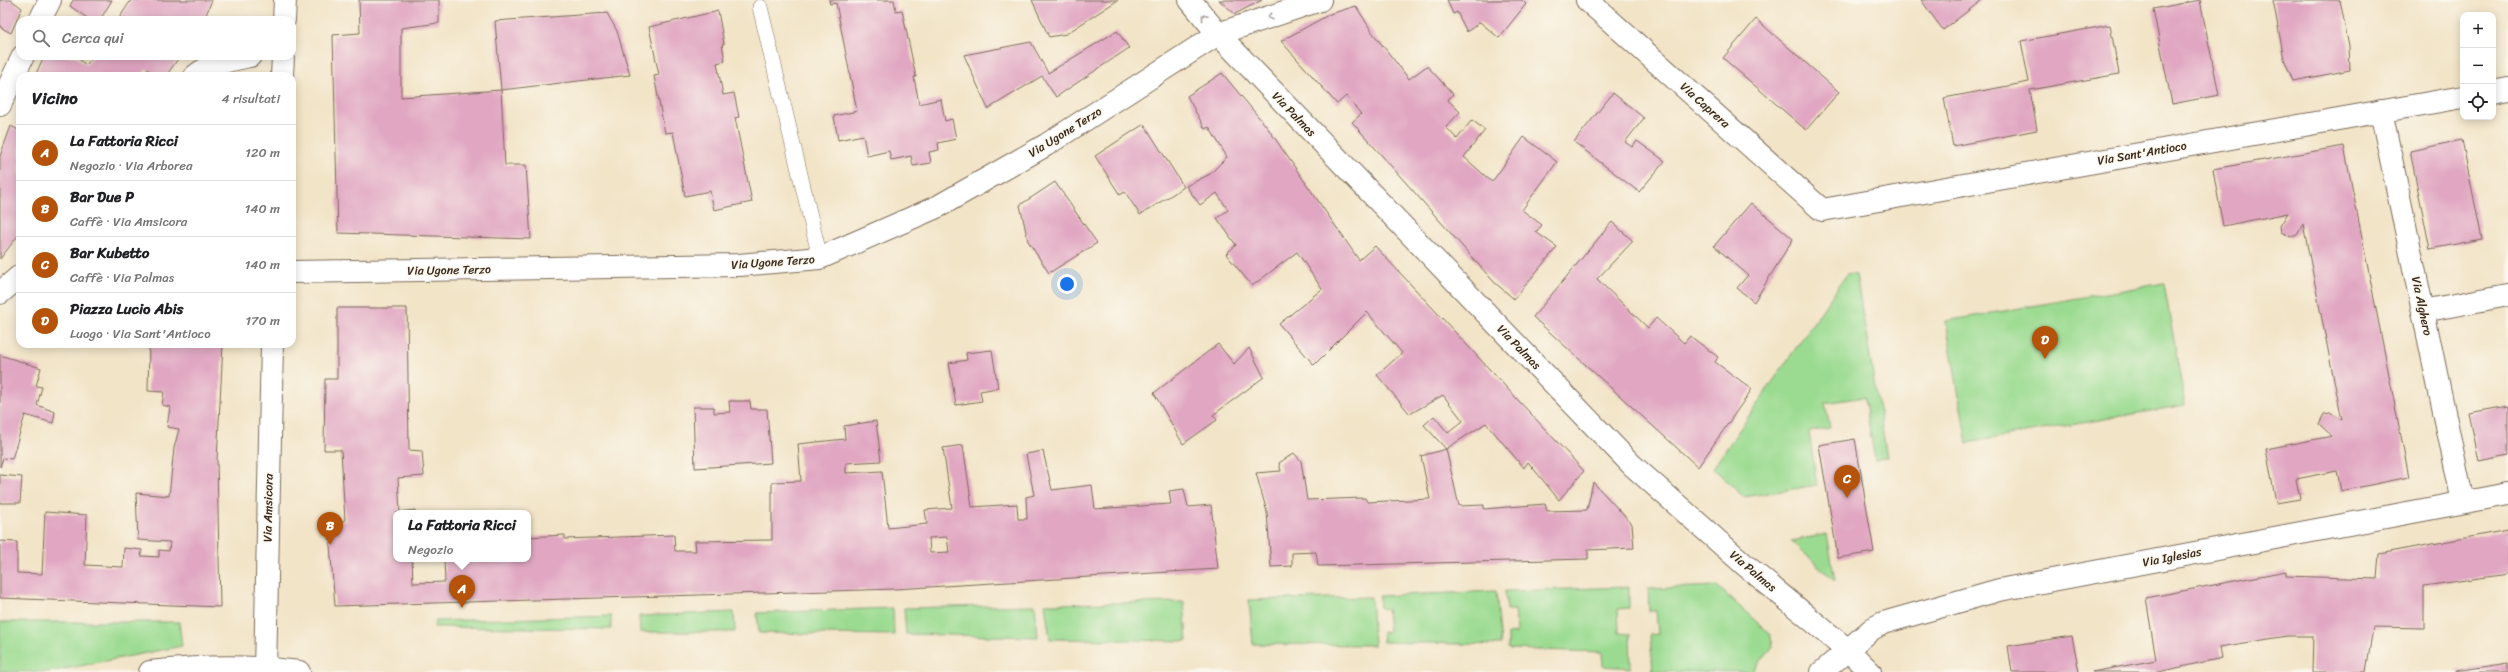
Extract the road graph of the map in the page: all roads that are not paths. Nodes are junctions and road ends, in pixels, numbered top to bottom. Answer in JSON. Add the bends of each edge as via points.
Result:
{"nodes":[{"id":1,"x":50,"y":0,"type":"edge"},
{"id":2,"x":285,"y":0,"type":"edge"},
{"id":3,"x":1190,"y":0,"type":"edge"},
{"id":4,"x":1320,"y":0,"type":"edge"},
{"id":5,"x":1587,"y":0,"type":"edge"},
{"id":6,"x":760,"y":7,"type":"dead end"},
{"id":7,"x":42,"y":16,"type":"edge"},
{"id":8,"x":284,"y":16,"type":"edge"},
{"id":9,"x":1218,"y":34,"type":"junction"},
{"id":10,"x":21,"y":60,"type":"edge"},
{"id":11,"x":228,"y":60,"type":"edge"},
{"id":12,"x":200,"y":72,"type":"edge"},
{"id":13,"x":2508,"y":89,"type":"edge"},
{"id":14,"x":2496,"y":91,"type":"edge"},
{"id":15,"x":2460,"y":98,"type":"edge"},
{"id":16,"x":0,"y":105,"type":"edge"},
{"id":17,"x":2381,"y":111,"type":"junction"},
{"id":18,"x":1822,"y":210,"type":"joint"},
{"id":19,"x":820,"y":258,"type":"junction"},
{"id":20,"x":296,"y":272,"type":"edge"},
{"id":21,"x":16,"y":279,"type":"edge"},
{"id":22,"x":0,"y":293,"type":"edge"},
{"id":23,"x":2508,"y":295,"type":"edge"},
{"id":24,"x":2423,"y":311,"type":"junction"},
{"id":25,"x":272,"y":348,"type":"edge"},
{"id":26,"x":2508,"y":494,"type":"edge"},
{"id":27,"x":2463,"y":502,"type":"junction"},
{"id":28,"x":1849,"y":652,"type":"junction"},
{"id":29,"x":265,"y":669,"type":"edge"},
{"id":30,"x":150,"y":672,"type":"edge"},
{"id":31,"x":299,"y":672,"type":"edge"},
{"id":32,"x":1822,"y":672,"type":"edge"},
{"id":33,"x":1870,"y":672,"type":"edge"}],
"edges":[{"from":1,"to":7,"type":"street"},
{"from":2,"to":8,"type":"street"},
{"from":9,"to":3,"type":"street","name":"Via Palmas","one_way":true},
{"from":4,"to":9,"type":"street","name":"Via Ugone Terzo","one_way":true},
{"from":5,"to":18,"type":"street","name":"Via Caprera"},
{"from":6,"to":19,"type":"lane"},
{"from":9,"to":19,"type":"street","name":"Via Ugone Terzo","via":[[1046,145],[939,206]]},
{"from":9,"to":28,"type":"street","name":"Via Palmas","via":[[1632,465]]},
{"from":10,"to":16,"type":"street"},
{"from":11,"to":12,"type":"street"},
{"from":13,"to":14,"type":"street"},
{"from":15,"to":17,"type":"street","name":"Via Sant'Antioco"},
{"from":17,"to":18,"type":"street","name":"Via Sant'Antioco"},
{"from":17,"to":24,"type":"street","name":"Via Alghero"},
{"from":19,"to":20,"type":"street","name":"Via Ugone Terzo","via":[[739,265]]},
{"from":21,"to":22,"type":"street"},
{"from":23,"to":24,"type":"street"},
{"from":24,"to":27,"type":"street","name":"Via Alghero"},
{"from":25,"to":29,"type":"street","name":"Via Amsicora"},
{"from":26,"to":27,"type":"street","name":"Via Iglesias"},
{"from":27,"to":28,"type":"street","name":"Via Iglesias","via":[[1999,590],[1883,623],[1872,629]]},
{"from":28,"to":32,"type":"street","name":"Via Iglesias"},
{"from":28,"to":33,"type":"street","name":"Via Palmas"},
{"from":29,"to":30,"type":"street","via":[[196,667]]},
{"from":29,"to":31,"type":"street"}]}
